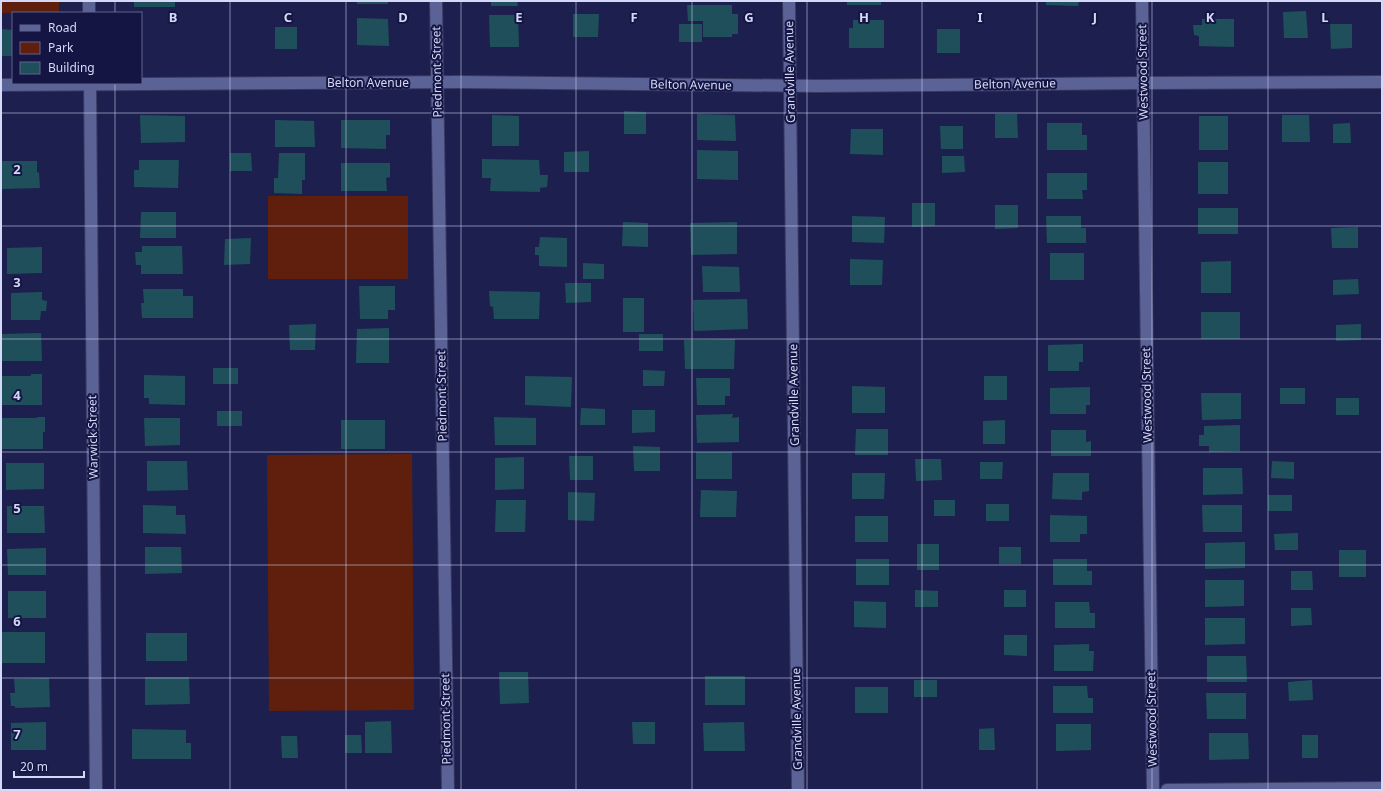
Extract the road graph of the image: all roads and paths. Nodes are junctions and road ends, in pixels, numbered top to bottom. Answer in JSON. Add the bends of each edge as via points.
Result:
{"nodes":[{"id":1,"x":89,"y":1,"type":"edge"},
{"id":2,"x":436,"y":1,"type":"edge"},
{"id":3,"x":789,"y":1,"type":"edge"},
{"id":4,"x":1142,"y":1,"type":"edge"},
{"id":5,"x":89,"y":12,"type":"edge"},
{"id":6,"x":437,"y":82,"type":"junction"},
{"id":7,"x":1382,"y":82,"type":"edge"},
{"id":8,"x":1143,"y":83,"type":"junction"},
{"id":9,"x":90,"y":84,"type":"edge"},
{"id":10,"x":142,"y":84,"type":"edge"},
{"id":11,"x":1,"y":85,"type":"edge"},
{"id":12,"x":790,"y":86,"type":"junction"},
{"id":13,"x":1382,"y":788,"type":"edge"},
{"id":14,"x":96,"y":790,"type":"edge"},
{"id":15,"x":448,"y":790,"type":"edge"},
{"id":16,"x":798,"y":790,"type":"edge"},
{"id":17,"x":1153,"y":790,"type":"edge"},
{"id":18,"x":1166,"y":790,"type":"edge"}],
"edges":[{"from":1,"to":5,"type":"street"},
{"from":2,"to":6,"type":"street","name":"Piedmont Street"},
{"from":3,"to":12,"type":"street","name":"Grandville Avenue"},
{"from":4,"to":8,"type":"street","name":"Westwood Street"},
{"from":6,"to":10,"type":"street","name":"Belton Avenue"},
{"from":6,"to":12,"type":"street","name":"Belton Avenue"},
{"from":6,"to":15,"type":"street","name":"Piedmont Street"},
{"from":7,"to":8,"type":"street","name":"Belton Avenue"},
{"from":8,"to":12,"type":"street","name":"Belton Avenue"},
{"from":8,"to":17,"type":"street","name":"Westwood Street"},
{"from":9,"to":11,"type":"street","name":"Belton Avenue"},
{"from":9,"to":14,"type":"street","name":"Warwick Street"},
{"from":12,"to":16,"type":"street","name":"Grandville Avenue"},
{"from":13,"to":18,"type":"street"}]}
